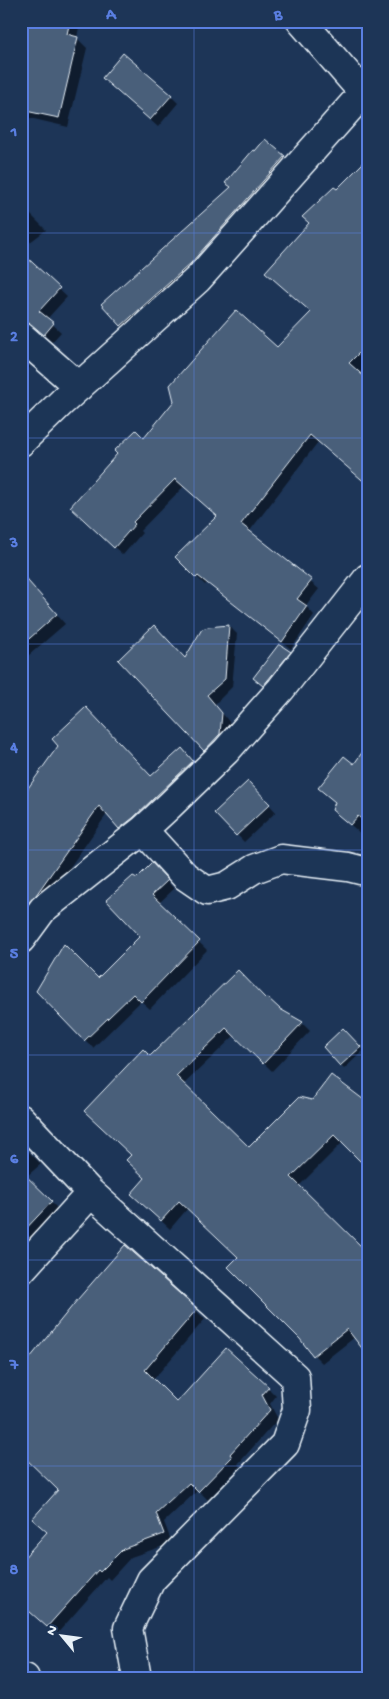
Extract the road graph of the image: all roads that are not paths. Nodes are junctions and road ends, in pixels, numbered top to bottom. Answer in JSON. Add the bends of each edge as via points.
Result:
{"nodes":[{"id":1,"x":301,"y":21,"type":"edge"},
{"id":2,"x":365,"y":95,"type":"edge"},
{"id":3,"x":21,"y":336,"type":"edge"},
{"id":4,"x":79,"y":387,"type":"junction"},
{"id":5,"x":21,"y":442,"type":"edge"},
{"id":6,"x":368,"y":578,"type":"edge"},
{"id":7,"x":143,"y":830,"type":"junction"},
{"id":8,"x":368,"y":872,"type":"edge"},
{"id":9,"x":21,"y":939,"type":"edge"},
{"id":10,"x":21,"y":1120,"type":"edge"},
{"id":11,"x":91,"y":1193,"type":"junction"},
{"id":12,"x":21,"y":1270,"type":"edge"},
{"id":13,"x":137,"y":1678,"type":"edge"}],
"edges":[{"from":1,"to":2,"type":"street"},
{"from":2,"to":4,"type":"street","via":[[198,279]]},
{"from":3,"to":4,"type":"street"},
{"from":4,"to":5,"type":"street"},
{"from":6,"to":7,"type":"street","via":[[282,689],[226,751]]},
{"from":7,"to":8,"type":"street","via":[[186,876],[207,891],[227,886],[254,869],[280,859]]},
{"from":7,"to":9,"type":"street","via":[[43,910]]},
{"from":10,"to":11,"type":"street"},
{"from":11,"to":12,"type":"street"},
{"from":11,"to":13,"type":"street","via":[[295,1376],[297,1410],[284,1444],[151,1580],[128,1628]]}]}
